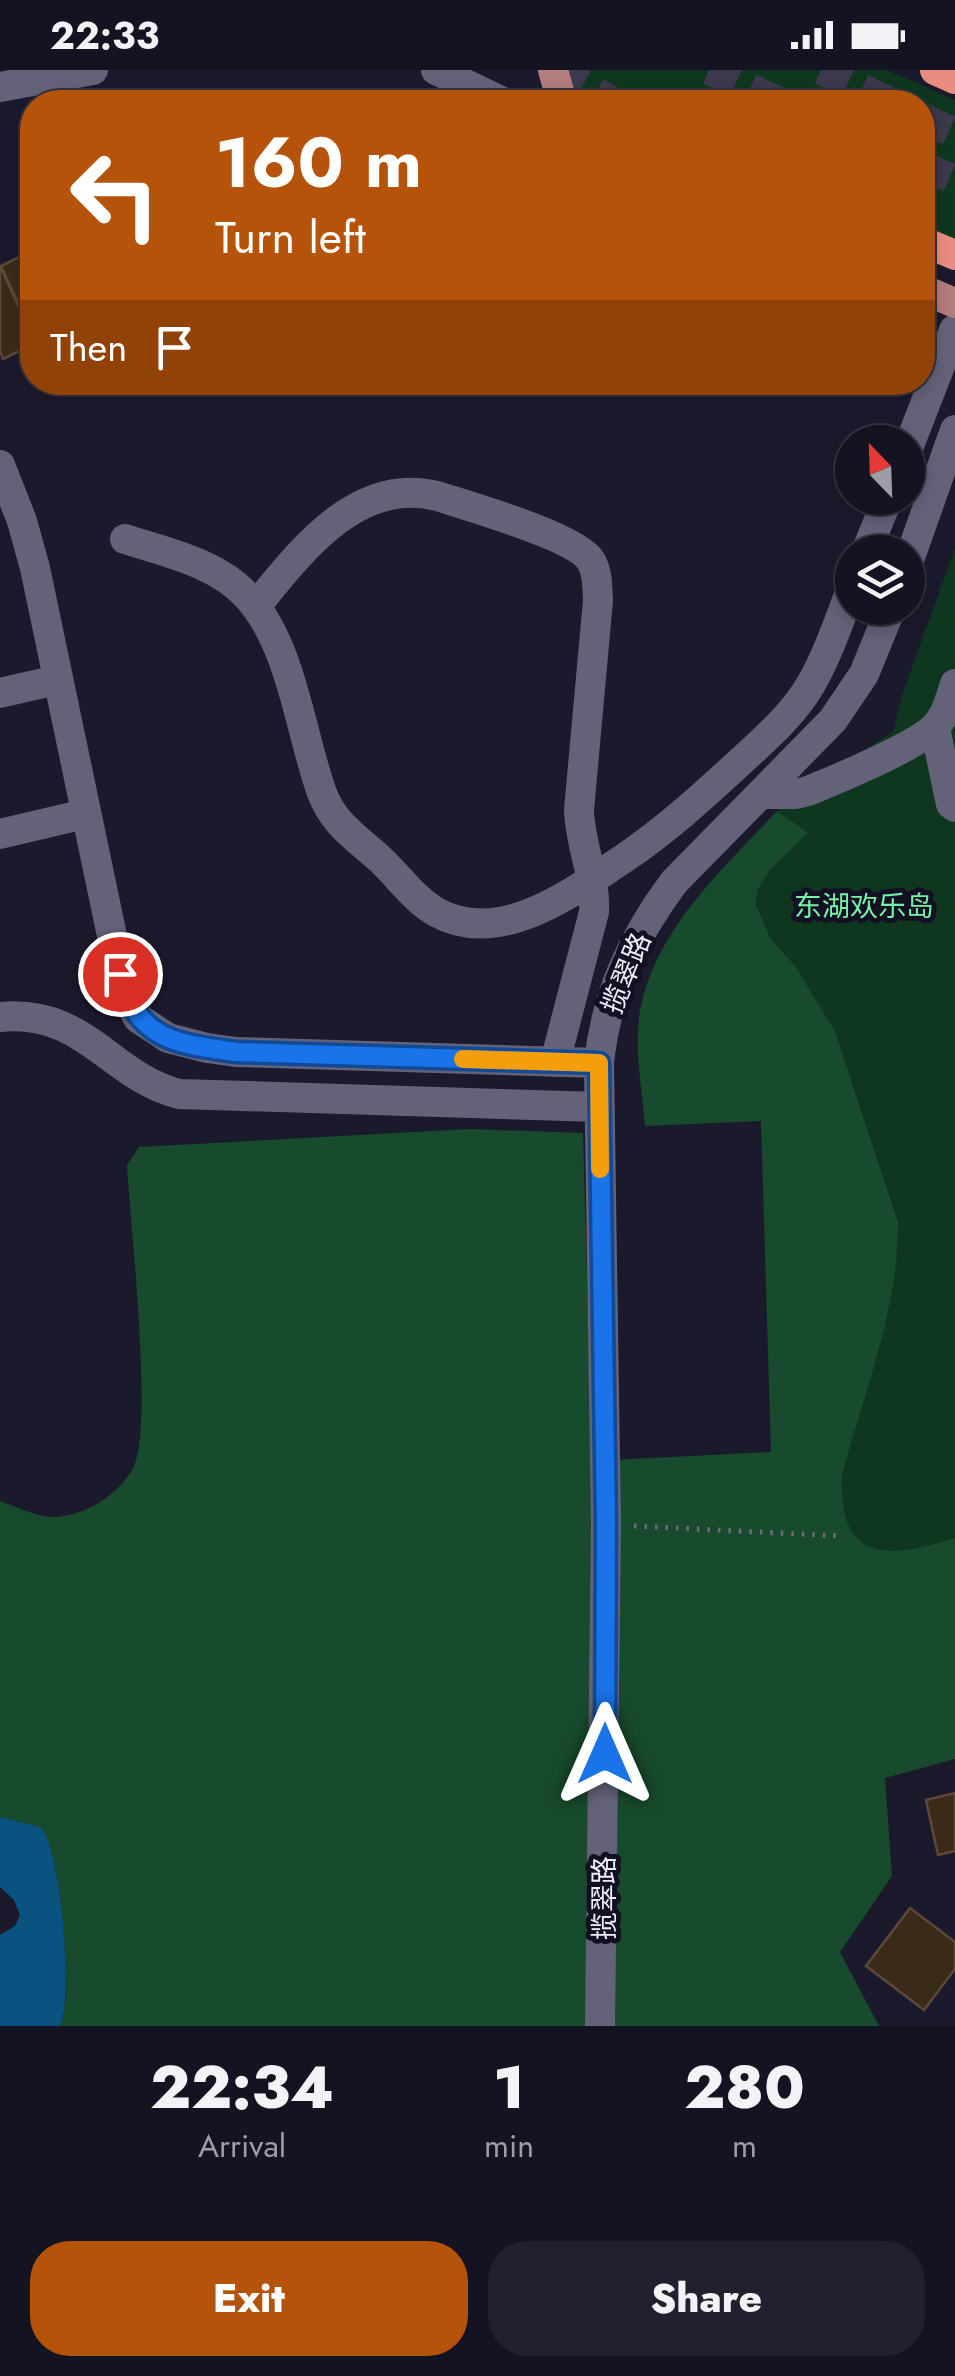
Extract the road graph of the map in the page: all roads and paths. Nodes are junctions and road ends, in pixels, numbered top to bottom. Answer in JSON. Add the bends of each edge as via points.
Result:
{"nodes":[{"id":1,"x":94,"y":70,"type":"edge"},
{"id":2,"x":436,"y":70,"type":"edge"},
{"id":3,"x":935,"y":70,"type":"edge"},
{"id":4,"x":955,"y":79,"type":"edge"},
{"id":5,"x":0,"y":87,"type":"edge"},
{"id":6,"x":478,"y":90,"type":"edge"},
{"id":7,"x":935,"y":304,"type":"edge"},
{"id":8,"x":955,"y":331,"type":"edge"},
{"id":9,"x":935,"y":381,"type":"edge"},
{"id":10,"x":929,"y":395,"type":"edge"},
{"id":11,"x":917,"y":425,"type":"edge"},
{"id":12,"x":955,"y":432,"type":"edge"},
{"id":13,"x":0,"y":465,"type":"edge"},
{"id":14,"x":918,"y":535,"type":"edge"},
{"id":15,"x":125,"y":539,"type":"dead end"},
{"id":16,"x":256,"y":606,"type":"junction"},
{"id":17,"x":835,"y":625,"type":"edge"},
{"id":18,"x":885,"y":625,"type":"edge"},
{"id":19,"x":57,"y":680,"type":"junction"},
{"id":20,"x":955,"y":684,"type":"edge"},
{"id":21,"x":0,"y":693,"type":"edge"},
{"id":22,"x":934,"y":728,"type":"junction"},
{"id":23,"x":762,"y":794,"type":"junction"},
{"id":24,"x":955,"y":807,"type":"edge"},
{"id":25,"x":84,"y":814,"type":"junction"},
{"id":26,"x":0,"y":834,"type":"edge"},
{"id":27,"x":592,"y":879,"type":"junction"},
{"id":28,"x":0,"y":1018,"type":"edge"},
{"id":29,"x":556,"y":1062,"type":"junction"},
{"id":30,"x":599,"y":1063,"type":"junction"},
{"id":31,"x":600,"y":1107,"type":"junction"},
{"id":32,"x":606,"y":1524,"type":"junction"},
{"id":33,"x":843,"y":1536,"type":"dead end"},
{"id":34,"x":600,"y":2026,"type":"edge"}],
"edges":[{"from":1,"to":5,"type":"street"},
{"from":2,"to":6,"type":"street"},
{"from":3,"to":4,"type":"highway"},
{"from":7,"to":8,"type":"street"},
{"from":8,"to":9,"type":"street"},
{"from":10,"to":11,"type":"street"},
{"from":12,"to":14,"type":"street"},
{"from":13,"to":19,"type":"street","via":[[22,521]]},
{"from":15,"to":16,"type":"street","via":[[197,562]]},
{"from":16,"to":27,"type":"street","via":[[286,671],[330,812],[427,905],[460,920],[504,921],[543,908]]},
{"from":16,"to":27,"type":"street","via":[[315,536],[359,507],[400,493],[437,496],[584,552],[597,576],[579,810]]},
{"from":17,"to":27,"type":"street","via":[[810,685],[788,715],[685,814]]},
{"from":18,"to":23,"type":"street","name":"揽翠路","via":[[850,698]]},
{"from":19,"to":21,"type":"street"},
{"from":19,"to":25,"type":"street"},
{"from":20,"to":22,"type":"street"},
{"from":22,"to":23,"type":"street","via":[[821,786]]},
{"from":22,"to":24,"type":"street"},
{"from":23,"to":30,"type":"street","name":"揽翠路","via":[[674,882],[631,947],[611,997]]},
{"from":25,"to":26,"type":"street"},
{"from":25,"to":29,"type":"street","via":[[126,996],[138,1018],[168,1038],[236,1052]]},
{"from":27,"to":29,"type":"street","via":[[594,912]]},
{"from":28,"to":31,"type":"street","via":[[63,1026],[95,1042],[143,1082],[179,1094]]},
{"from":29,"to":30,"type":"street"},
{"from":30,"to":31,"type":"street","name":"揽翠路"},
{"from":31,"to":32,"type":"street","name":"揽翠路"},
{"from":32,"to":33,"type":"path"},
{"from":32,"to":34,"type":"street","name":"揽翠路"}]}
